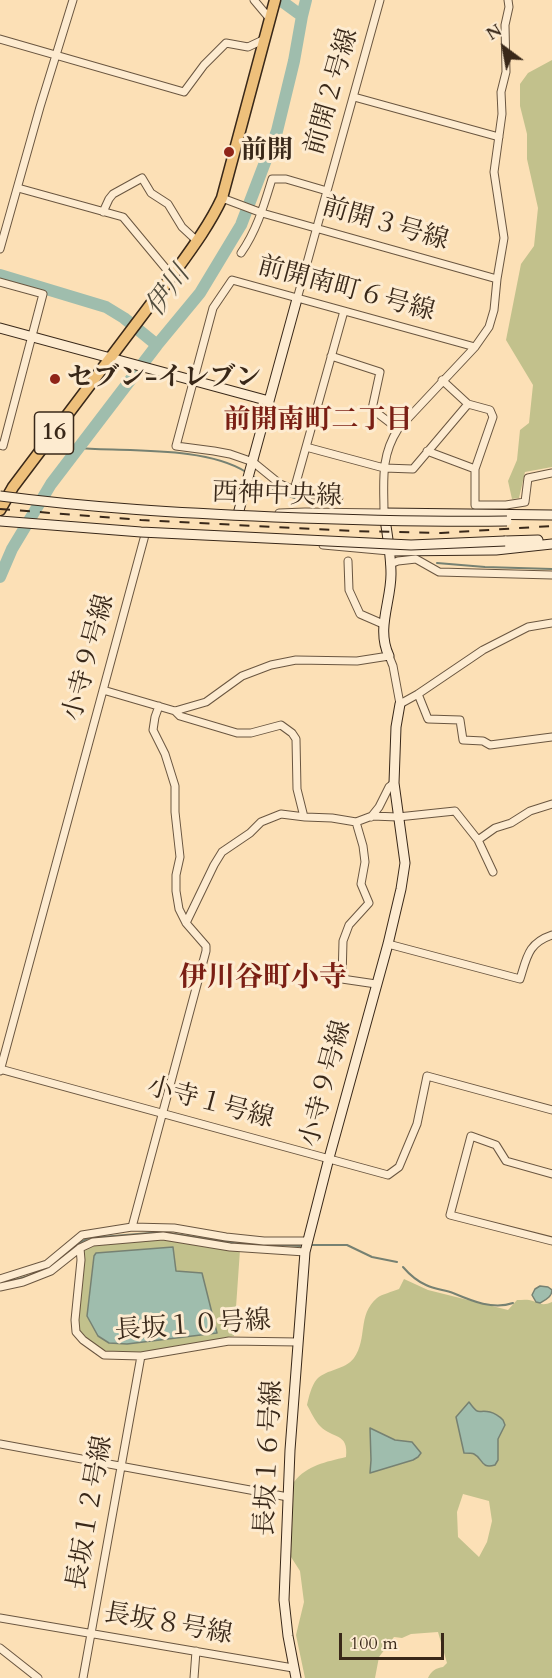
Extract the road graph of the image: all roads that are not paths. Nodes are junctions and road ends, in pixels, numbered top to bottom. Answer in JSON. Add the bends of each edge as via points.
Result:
{"nodes":[{"id":1,"x":73,"y":0,"type":"edge"},
{"id":2,"x":255,"y":0,"type":"edge"},
{"id":3,"x":380,"y":0,"type":"edge"},
{"id":4,"x":508,"y":0,"type":"edge"},
{"id":5,"x":275,"y":1,"type":"edge"},
{"id":6,"x":270,"y":19,"type":"junction"},
{"id":7,"x":0,"y":39,"type":"edge"},
{"id":8,"x":265,"y":39,"type":"junction"},
{"id":9,"x":56,"y":55,"type":"junction"},
{"id":10,"x":354,"y":97,"type":"junction"},
{"id":11,"x":499,"y":137,"type":"junction"},
{"id":12,"x":18,"y":188,"type":"junction"},
{"id":13,"x":327,"y":191,"type":"junction"},
{"id":14,"x":226,"y":199,"type":"junction"},
{"id":15,"x":103,"y":212,"type":"junction"},
{"id":16,"x":262,"y":213,"type":"junction"},
{"id":17,"x":317,"y":228,"type":"junction"},
{"id":18,"x":197,"y":241,"type":"junction"},
{"id":19,"x":0,"y":249,"type":"edge"},
{"id":20,"x":241,"y":253,"type":"dead end"},
{"id":21,"x":172,"y":276,"type":"junction"},
{"id":22,"x":497,"y":279,"type":"junction"},
{"id":23,"x":0,"y":282,"type":"edge"},
{"id":24,"x":297,"y":299,"type":"junction"},
{"id":25,"x":344,"y":311,"type":"junction"},
{"id":26,"x":0,"y":328,"type":"edge"},
{"id":27,"x":32,"y":337,"type":"junction"},
{"id":28,"x":475,"y":347,"type":"junction"},
{"id":29,"x":331,"y":356,"type":"junction"},
{"id":30,"x":115,"y":359,"type":"junction"},
{"id":31,"x":442,"y":380,"type":"junction"},
{"id":32,"x":194,"y":382,"type":"junction"},
{"id":33,"x":269,"y":401,"type":"junction"},
{"id":34,"x":468,"y":404,"type":"junction"},
{"id":35,"x":398,"y":429,"type":"junction"},
{"id":36,"x":0,"y":445,"type":"edge"},
{"id":37,"x":306,"y":447,"type":"junction"},
{"id":38,"x":428,"y":451,"type":"junction"},
{"id":39,"x":253,"y":464,"type":"junction"},
{"id":40,"x":384,"y":468,"type":"junction"},
{"id":41,"x":475,"y":469,"type":"junction"},
{"id":42,"x":552,"y":473,"type":"edge"},
{"id":43,"x":294,"y":490,"type":"junction"},
{"id":44,"x":7,"y":494,"type":"edge"},
{"id":45,"x":339,"y":497,"type":"dead end"},
{"id":46,"x":0,"y":510,"type":"edge"},
{"id":47,"x":384,"y":513,"type":"junction"},
{"id":48,"x":238,"y":514,"type":"junction"},
{"id":49,"x":552,"y":517,"type":"edge"},
{"id":50,"x":0,"y":523,"type":"edge"},
{"id":51,"x":145,"y":535,"type":"junction"},
{"id":52,"x":552,"y":539,"type":"edge"},
{"id":53,"x":552,"y":544,"type":"edge"},
{"id":54,"x":389,"y":551,"type":"junction"},
{"id":55,"x":348,"y":561,"type":"dead end"},
{"id":56,"x":390,"y":564,"type":"junction"},
{"id":57,"x":552,"y":575,"type":"edge"},
{"id":58,"x":552,"y":623,"type":"edge"},
{"id":59,"x":383,"y":624,"type":"junction"},
{"id":60,"x":389,"y":656,"type":"junction"},
{"id":61,"x":103,"y":690,"type":"junction"},
{"id":62,"x":418,"y":694,"type":"junction"},
{"id":63,"x":400,"y":704,"type":"junction"},
{"id":64,"x":159,"y":706,"type":"junction"},
{"id":65,"x":175,"y":711,"type":"junction"},
{"id":66,"x":552,"y":737,"type":"edge"},
{"id":67,"x":394,"y":783,"type":"junction"},
{"id":68,"x":552,"y":804,"type":"edge"},
{"id":69,"x":303,"y":817,"type":"junction"},
{"id":70,"x":371,"y":817,"type":"junction"},
{"id":71,"x":398,"y":817,"type":"junction"},
{"id":72,"x":356,"y":822,"type":"junction"},
{"id":73,"x":478,"y":840,"type":"junction"},
{"id":74,"x":493,"y":872,"type":"dead end"},
{"id":75,"x":186,"y":923,"type":"junction"},
{"id":76,"x":552,"y":935,"type":"edge"},
{"id":77,"x":388,"y":944,"type":"junction"},
{"id":78,"x":376,"y":984,"type":"junction"},
{"id":79,"x":0,"y":1070,"type":"edge"},
{"id":80,"x":552,"y":1110,"type":"edge"},
{"id":81,"x":162,"y":1112,"type":"junction"},
{"id":82,"x":329,"y":1158,"type":"junction"},
{"id":83,"x":552,"y":1174,"type":"edge"},
{"id":84,"x":132,"y":1227,"type":"junction"},
{"id":85,"x":184,"y":1234,"type":"junction"},
{"id":86,"x":308,"y":1241,"type":"junction"},
{"id":87,"x":552,"y":1241,"type":"edge"},
{"id":88,"x":80,"y":1248,"type":"junction"},
{"id":89,"x":305,"y":1252,"type":"junction"},
{"id":90,"x":0,"y":1279,"type":"edge"},
{"id":91,"x":0,"y":1287,"type":"edge"},
{"id":92,"x":297,"y":1342,"type":"junction"},
{"id":93,"x":141,"y":1356,"type":"junction"},
{"id":94,"x":0,"y":1444,"type":"edge"},
{"id":95,"x":122,"y":1466,"type":"junction"},
{"id":96,"x":288,"y":1497,"type":"junction"},
{"id":97,"x":0,"y":1620,"type":"edge"},
{"id":98,"x":91,"y":1633,"type":"junction"},
{"id":99,"x":0,"y":1648,"type":"edge"},
{"id":100,"x":196,"y":1651,"type":"junction"},
{"id":101,"x":293,"y":1668,"type":"junction"},
{"id":102,"x":39,"y":1678,"type":"edge"},
{"id":103,"x":83,"y":1678,"type":"edge"},
{"id":104,"x":194,"y":1678,"type":"edge"},
{"id":105,"x":296,"y":1678,"type":"edge"}],
"edges":[{"from":1,"to":9,"type":"street"},
{"from":2,"to":6,"type":"street"},
{"from":3,"to":10,"type":"street","name":"前開２号線"},
{"from":4,"to":11,"type":"street"},
{"from":5,"to":6,"type":"main road","number":"16"},
{"from":6,"to":8,"type":"main road","number":"16"},
{"from":7,"to":9,"type":"street"},
{"from":8,"to":9,"type":"street","via":[[248,47],[226,43],[184,92]]},
{"from":8,"to":14,"type":"main road","number":"16"},
{"from":9,"to":12,"type":"street"},
{"from":10,"to":11,"type":"street"},
{"from":10,"to":13,"type":"street","name":"前開２号線"},
{"from":11,"to":22,"type":"street","via":[[494,172],[504,238]]},
{"from":12,"to":15,"type":"street"},
{"from":12,"to":19,"type":"street"},
{"from":13,"to":16,"type":"street","via":[[272,179]]},
{"from":13,"to":17,"type":"street","name":"前開２号線"},
{"from":14,"to":16,"type":"street","name":"前開３号線"},
{"from":14,"to":18,"type":"main road","number":"16"},
{"from":15,"to":18,"type":"street","via":[[113,194],[142,178],[151,193],[168,204]]},
{"from":15,"to":21,"type":"street","via":[[123,217]]},
{"from":16,"to":17,"type":"street","name":"前開３号線"},
{"from":16,"to":20,"type":"street"},
{"from":17,"to":22,"type":"street","name":"前開３号線"},
{"from":17,"to":24,"type":"street","name":"前開２号線"},
{"from":18,"to":21,"type":"main road","number":"16"},
{"from":21,"to":30,"type":"main road","number":"16","via":[[134,326]]},
{"from":22,"to":28,"type":"street","via":[[489,327]]},
{"from":23,"to":27,"type":"street","via":[[43,294]]},
{"from":24,"to":25,"type":"street","name":"前開南町６号線"},
{"from":24,"to":32,"type":"street","name":"前開南町６号線","via":[[232,280],[213,308]]},
{"from":24,"to":33,"type":"street"},
{"from":25,"to":28,"type":"street","name":"前開南町６号線"},
{"from":25,"to":29,"type":"street"},
{"from":26,"to":27,"type":"street"},
{"from":27,"to":30,"type":"street"},
{"from":27,"to":36,"type":"street","via":[[3,446]]},
{"from":28,"to":31,"type":"street"},
{"from":29,"to":35,"type":"street","via":[[380,372],[372,409]]},
{"from":29,"to":37,"type":"street"},
{"from":30,"to":32,"type":"street"},
{"from":30,"to":44,"type":"main road","number":"16"},
{"from":31,"to":34,"type":"street"},
{"from":31,"to":35,"type":"street"},
{"from":32,"to":33,"type":"street"},
{"from":32,"to":39,"type":"street","name":"前開南町６号線","via":[[176,446],[214,451]]},
{"from":33,"to":39,"type":"street"},
{"from":34,"to":38,"type":"street"},
{"from":34,"to":41,"type":"street","via":[[490,410],[493,417]]},
{"from":35,"to":40,"type":"street","via":[[389,442]]},
{"from":37,"to":40,"type":"street"},
{"from":37,"to":43,"type":"street"},
{"from":38,"to":40,"type":"street","via":[[412,469]]},
{"from":38,"to":41,"type":"street"},
{"from":39,"to":43,"type":"street","name":"前開南町６号線"},
{"from":39,"to":48,"type":"street"},
{"from":40,"to":47,"type":"street"},
{"from":41,"to":42,"type":"street","via":[[475,505],[525,502],[528,477]]},
{"from":43,"to":45,"type":"street","name":"前開南町６号線"},
{"from":44,"to":46,"type":"main road","number":"16"},
{"from":44,"to":48,"type":"street","name":"西神中央線","bridge":true},
{"from":44,"to":49,"type":"street","name":"西神中央線","bridge":true,"via":[[151,511],[234,515],[422,522]]},
{"from":47,"to":48,"type":"street","name":"西神中央線"},
{"from":47,"to":49,"type":"street"},
{"from":47,"to":54,"type":"street","name":"小寺９号線"},
{"from":50,"to":51,"type":"street","name":"西神中央線","bridge":true},
{"from":50,"to":52,"type":"street","name":"西神中央線","bridge":true,"via":[[411,545]]},
{"from":51,"to":54,"type":"street","name":"西神中央線"},
{"from":51,"to":61,"type":"street","name":"小寺９号線"},
{"from":53,"to":54,"type":"street","via":[[496,550]]},
{"from":54,"to":56,"type":"street","name":"小寺９号線"},
{"from":55,"to":59,"type":"street","via":[[349,590],[360,614]]},
{"from":56,"to":57,"type":"street","via":[[417,559],[439,572]]},
{"from":56,"to":59,"type":"street","name":"小寺９号線"},
{"from":58,"to":62,"type":"street","via":[[528,627],[483,650]]},
{"from":59,"to":60,"type":"street","name":"小寺９号線"},
{"from":60,"to":63,"type":"street","name":"小寺９号線"},
{"from":60,"to":65,"type":"street","via":[[357,662],[296,660],[271,665],[242,676],[206,702]]},
{"from":61,"to":64,"type":"street"},
{"from":61,"to":79,"type":"street","name":"小寺９号線"},
{"from":62,"to":63,"type":"street"},
{"from":62,"to":66,"type":"street","via":[[428,719],[460,720],[463,740],[490,745]]},
{"from":63,"to":67,"type":"street","name":"小寺９号線"},
{"from":64,"to":65,"type":"street"},
{"from":64,"to":75,"type":"street","via":[[153,730],[175,786],[180,857],[176,891]]},
{"from":65,"to":69,"type":"street","via":[[180,716],[237,733],[251,734],[281,725],[292,733],[296,739],[297,789]]},
{"from":67,"to":70,"type":"street"},
{"from":67,"to":71,"type":"street","name":"小寺９号線"},
{"from":68,"to":73,"type":"street","via":[[495,828]]},
{"from":69,"to":72,"type":"street"},
{"from":69,"to":75,"type":"street","via":[[281,814],[261,822],[222,852]]},
{"from":70,"to":71,"type":"street"},
{"from":70,"to":72,"type":"street"},
{"from":71,"to":73,"type":"street","via":[[455,811]]},
{"from":71,"to":77,"type":"street","name":"小寺９号線","via":[[405,863]]},
{"from":72,"to":78,"type":"street","via":[[365,862],[362,884],[369,903],[349,925],[343,941],[342,978]]},
{"from":73,"to":74,"type":"street"},
{"from":75,"to":81,"type":"street","via":[[206,951]]},
{"from":76,"to":77,"type":"street","via":[[539,939],[529,951],[520,979]]},
{"from":77,"to":78,"type":"street","name":"小寺９号線"},
{"from":78,"to":82,"type":"street","name":"小寺９号線"},
{"from":79,"to":81,"type":"street","name":"小寺１号線"},
{"from":80,"to":82,"type":"street","name":"小寺１号線","via":[[427,1076],[417,1124],[399,1167],[388,1175]]},
{"from":81,"to":82,"type":"street","name":"小寺１号線"},
{"from":81,"to":84,"type":"street"},
{"from":82,"to":86,"type":"street","name":"小寺９号線"},
{"from":83,"to":87,"type":"street","via":[[506,1161],[496,1145],[471,1136],[450,1215]]},
{"from":84,"to":85,"type":"street","via":[[174,1228]]},
{"from":84,"to":90,"type":"street","via":[[82,1235],[47,1264]]},
{"from":85,"to":86,"type":"street"},
{"from":85,"to":88,"type":"street","via":[[93,1242]]},
{"from":85,"to":89,"type":"street","via":[[230,1247]]},
{"from":86,"to":89,"type":"street","name":"長坂１６号線"},
{"from":88,"to":91,"type":"street","via":[[51,1271]]},
{"from":88,"to":93,"type":"street","name":"長坂１０号線","via":[[76,1332],[104,1355]]},
{"from":89,"to":92,"type":"street","name":"長坂１６号線"},
{"from":92,"to":93,"type":"street","name":"長坂１０号線","via":[[228,1341]]},
{"from":92,"to":96,"type":"street","name":"長坂１６号線"},
{"from":93,"to":95,"type":"street","name":"長坂１２号線"},
{"from":94,"to":95,"type":"street"},
{"from":95,"to":96,"type":"street"},
{"from":95,"to":98,"type":"street","name":"長坂１２号線"},
{"from":96,"to":101,"type":"street","name":"長坂１６号線","via":[[284,1600]]},
{"from":97,"to":98,"type":"street","name":"長坂８号線"},
{"from":98,"to":100,"type":"street","name":"長坂８号線"},
{"from":98,"to":103,"type":"street","name":"長坂１２号線"},
{"from":99,"to":102,"type":"street"},
{"from":100,"to":101,"type":"street","name":"長坂８号線"},
{"from":100,"to":104,"type":"street"},
{"from":101,"to":105,"type":"street","name":"長坂１６号線"}]}
